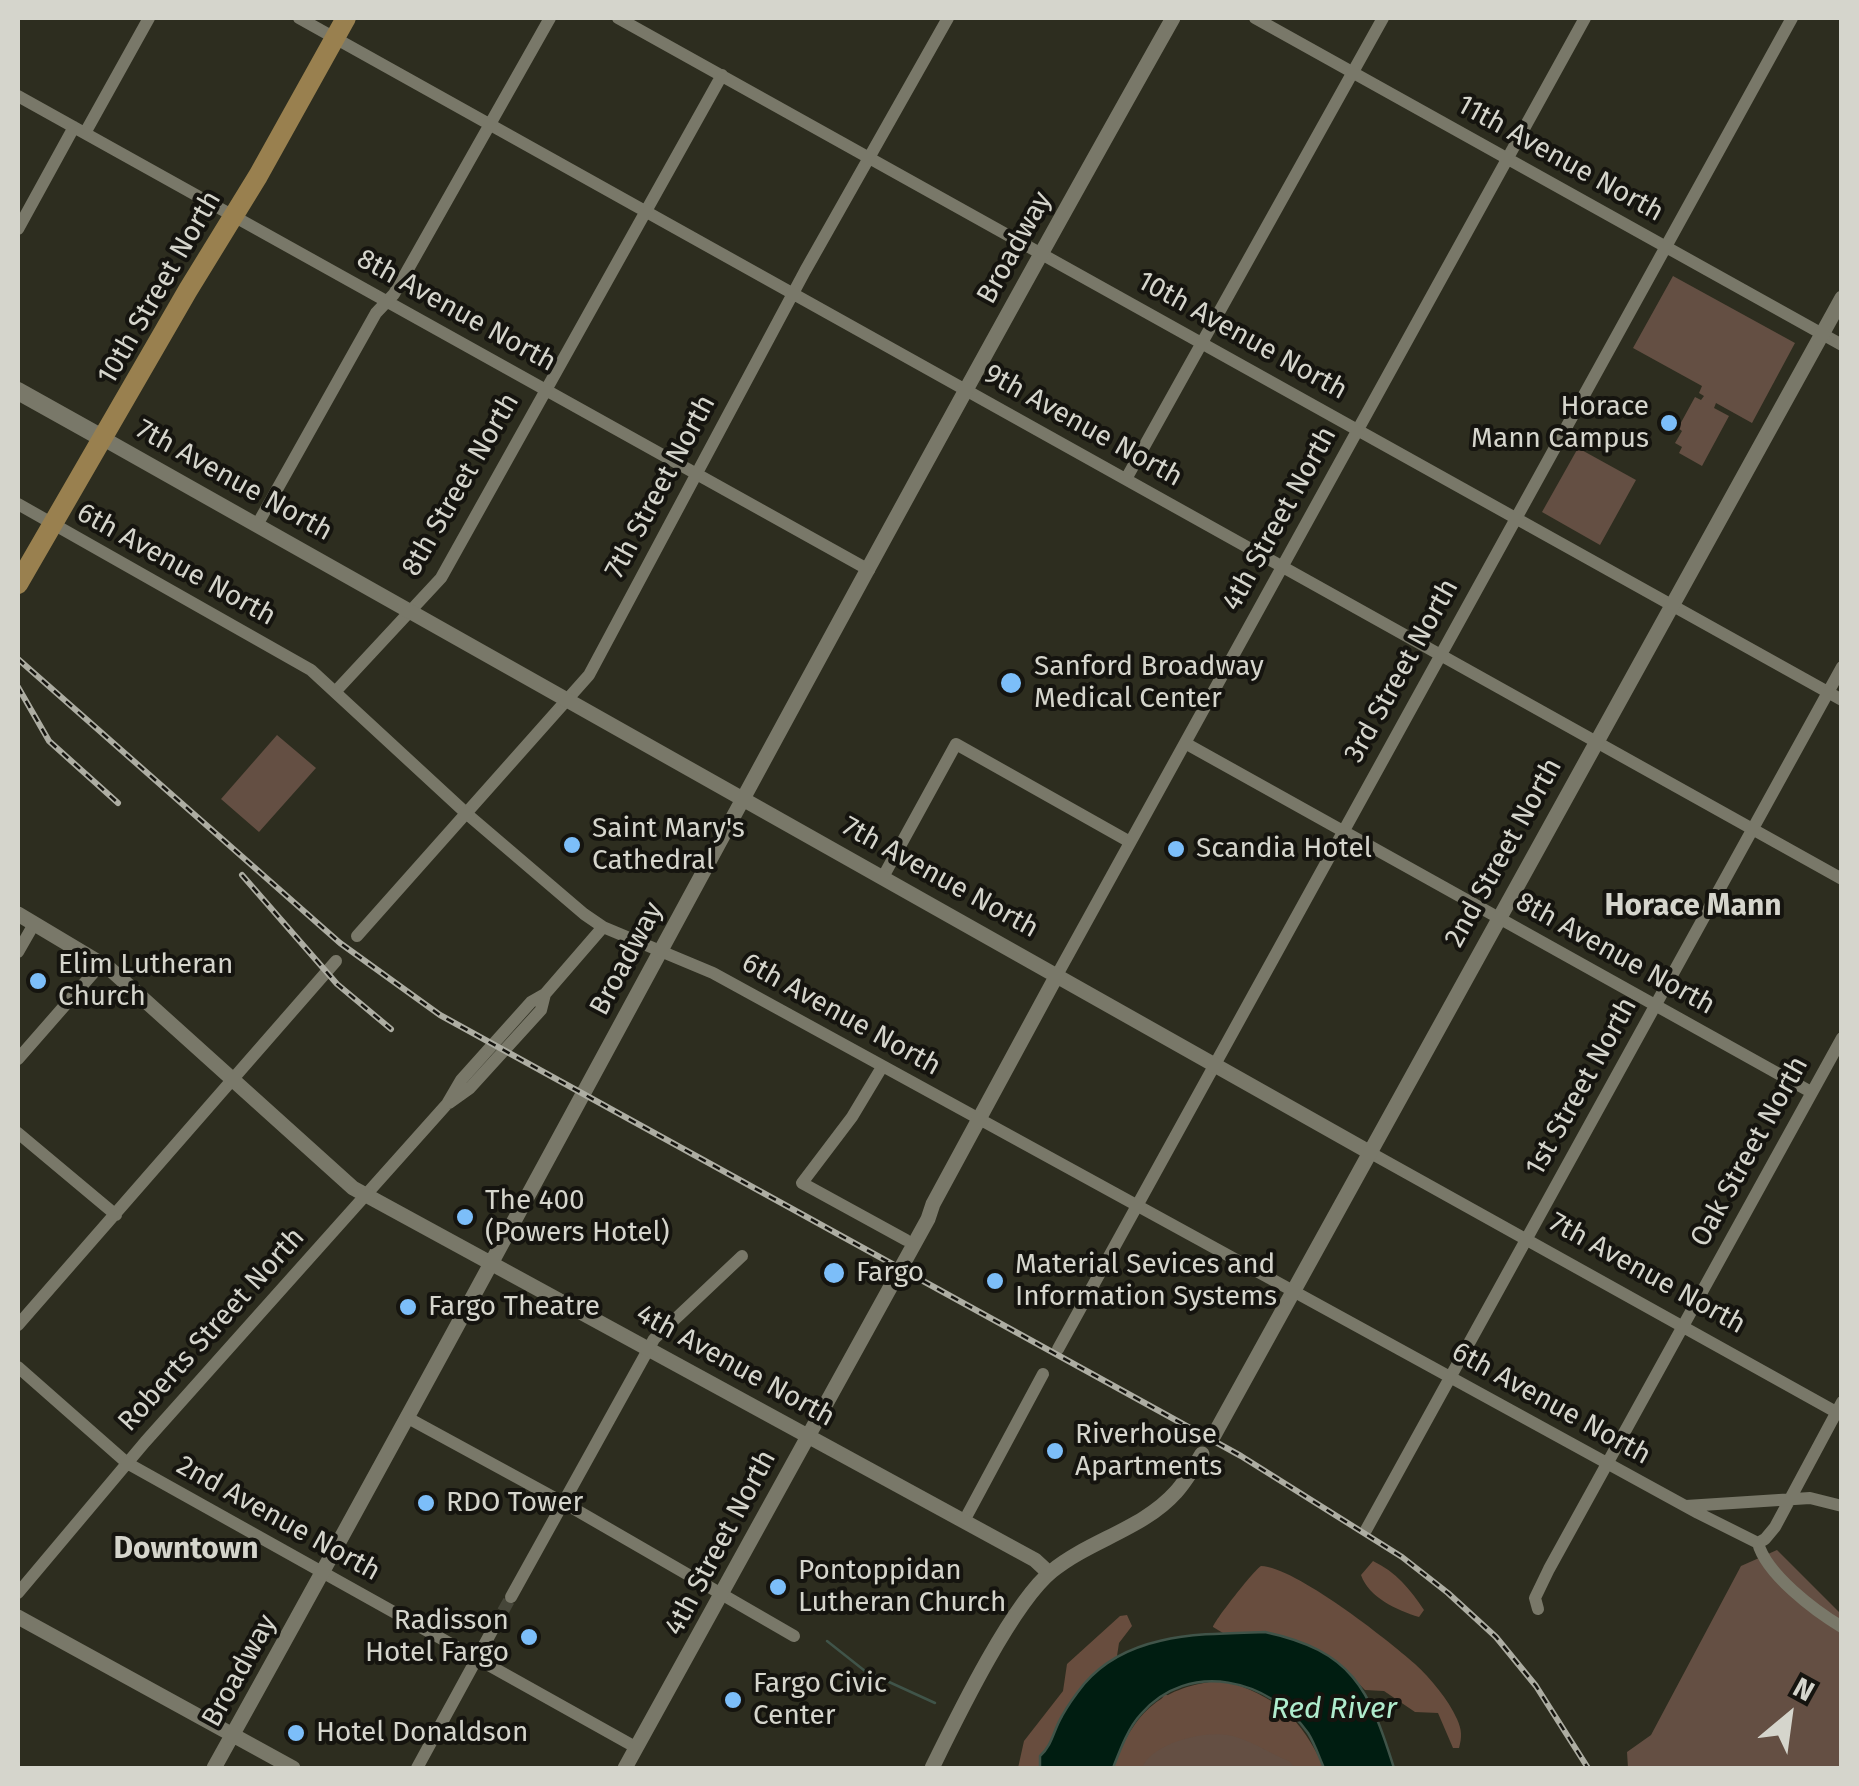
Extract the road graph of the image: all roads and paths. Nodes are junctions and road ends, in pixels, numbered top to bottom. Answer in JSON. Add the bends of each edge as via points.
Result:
{"nodes":[{"id":1,"x":149,"y":18,"type":"edge"},
{"id":2,"x":299,"y":18,"type":"edge"},
{"id":3,"x":346,"y":18,"type":"edge"},
{"id":4,"x":550,"y":18,"type":"edge"},
{"id":5,"x":618,"y":18,"type":"edge"},
{"id":6,"x":948,"y":18,"type":"edge"},
{"id":7,"x":1173,"y":18,"type":"edge"},
{"id":8,"x":1255,"y":18,"type":"edge"},
{"id":9,"x":1382,"y":18,"type":"edge"},
{"id":10,"x":1586,"y":18,"type":"edge"},
{"id":11,"x":1792,"y":18,"type":"edge"},
{"id":12,"x":335,"y":37,"type":"junction"},
{"id":13,"x":1353,"y":71,"type":"junction"},
{"id":14,"x":722,"y":74,"type":"junction"},
{"id":15,"x":18,"y":96,"type":"edge"},
{"id":16,"x":490,"y":126,"type":"junction"},
{"id":17,"x":80,"y":130,"type":"junction"},
{"id":18,"x":871,"y":156,"type":"junction"},
{"id":19,"x":1507,"y":158,"type":"junction"},
{"id":20,"x":644,"y":213,"type":"junction"},
{"id":21,"x":233,"y":216,"type":"junction"},
{"id":22,"x":18,"y":229,"type":"edge"},
{"id":23,"x":1664,"y":246,"type":"junction"},
{"id":24,"x":1041,"y":253,"type":"junction"},
{"id":25,"x":792,"y":296,"type":"junction"},
{"id":26,"x":1842,"y":298,"type":"edge"},
{"id":27,"x":386,"y":300,"type":"junction"},
{"id":28,"x":1822,"y":334,"type":"junction"},
{"id":29,"x":1202,"y":342,"type":"junction"},
{"id":30,"x":1842,"y":345,"type":"edge"},
{"id":31,"x":546,"y":389,"type":"junction"},
{"id":32,"x":966,"y":390,"type":"junction"},
{"id":33,"x":18,"y":391,"type":"edge"},
{"id":34,"x":1358,"y":430,"type":"junction"},
{"id":35,"x":104,"y":439,"type":"junction"},
{"id":36,"x":696,"y":476,"type":"junction"},
{"id":37,"x":1126,"y":479,"type":"junction"},
{"id":38,"x":18,"y":504,"type":"edge"},
{"id":39,"x":1515,"y":517,"type":"junction"},
{"id":40,"x":54,"y":525,"type":"junction"},
{"id":41,"x":257,"y":525,"type":"junction"},
{"id":42,"x":1282,"y":566,"type":"junction"},
{"id":43,"x":869,"y":570,"type":"junction"},
{"id":44,"x":18,"y":584,"type":"edge"},
{"id":45,"x":1670,"y":604,"type":"junction"},
{"id":46,"x":410,"y":612,"type":"junction"},
{"id":47,"x":1439,"y":653,"type":"junction"},
{"id":48,"x":1842,"y":667,"type":"edge"},
{"id":49,"x":335,"y":692,"type":"junction"},
{"id":50,"x":1828,"y":692,"type":"junction"},
{"id":51,"x":570,"y":700,"type":"junction"},
{"id":52,"x":1842,"y":700,"type":"edge"},
{"id":53,"x":1595,"y":740,"type":"junction"},
{"id":54,"x":1184,"y":743,"type":"junction"},
{"id":55,"x":743,"y":800,"type":"junction"},
{"id":56,"x":467,"y":814,"type":"junction"},
{"id":57,"x":1753,"y":829,"type":"junction"},
{"id":58,"x":1344,"y":830,"type":"junction"},
{"id":59,"x":1130,"y":842,"type":"junction"},
{"id":60,"x":883,"y":877,"type":"junction"},
{"id":61,"x":1842,"y":880,"type":"edge"},
{"id":62,"x":18,"y":914,"type":"edge"},
{"id":63,"x":1498,"y":917,"type":"junction"},
{"id":64,"x":34,"y":924,"type":"junction"},
{"id":65,"x":603,"y":927,"type":"junction"},
{"id":66,"x":356,"y":936,"type":"dead end"},
{"id":67,"x":660,"y":950,"type":"junction"},
{"id":68,"x":18,"y":952,"type":"edge"},
{"id":69,"x":336,"y":962,"type":"dead end"},
{"id":70,"x":102,"y":963,"type":"junction"},
{"id":71,"x":1056,"y":975,"type":"junction"},
{"id":72,"x":1656,"y":1005,"type":"junction"},
{"id":73,"x":1842,"y":1038,"type":"edge"},
{"id":74,"x":18,"y":1059,"type":"edge"},
{"id":75,"x":1214,"y":1064,"type":"junction"},
{"id":76,"x":882,"y":1067,"type":"junction"},
{"id":77,"x":231,"y":1080,"type":"junction"},
{"id":78,"x":1811,"y":1092,"type":"junction"},
{"id":79,"x":978,"y":1120,"type":"junction"},
{"id":80,"x":18,"y":1133,"type":"edge"},
{"id":81,"x":1369,"y":1152,"type":"junction"},
{"id":82,"x":367,"y":1195,"type":"junction"},
{"id":83,"x":933,"y":1204,"type":"junction"},
{"id":84,"x":1135,"y":1206,"type":"junction"},
{"id":85,"x":116,"y":1215,"type":"junction"},
{"id":86,"x":1527,"y":1238,"type":"junction"},
{"id":87,"x":906,"y":1240,"type":"junction"},
{"id":88,"x":742,"y":1256,"type":"dead end"},
{"id":89,"x":492,"y":1262,"type":"junction"},
{"id":90,"x":888,"y":1288,"type":"junction"},
{"id":91,"x":1291,"y":1290,"type":"junction"},
{"id":92,"x":18,"y":1325,"type":"edge"},
{"id":93,"x":1682,"y":1326,"type":"junction"},
{"id":94,"x":649,"y":1349,"type":"junction"},
{"id":95,"x":1058,"y":1349,"type":"dead end"},
{"id":96,"x":18,"y":1368,"type":"edge"},
{"id":97,"x":1044,"y":1374,"type":"dead end"},
{"id":98,"x":1451,"y":1377,"type":"junction"},
{"id":99,"x":1839,"y":1407,"type":"edge"},
{"id":100,"x":408,"y":1418,"type":"junction"},
{"id":101,"x":808,"y":1434,"type":"junction"},
{"id":102,"x":1214,"y":1434,"type":"dead end"},
{"id":103,"x":1202,"y":1454,"type":"dead end"},
{"id":104,"x":128,"y":1463,"type":"junction"},
{"id":105,"x":1608,"y":1463,"type":"junction"},
{"id":106,"x":1789,"y":1500,"type":"junction"},
{"id":107,"x":564,"y":1503,"type":"junction"},
{"id":108,"x":1686,"y":1506,"type":"junction"},
{"id":109,"x":1842,"y":1506,"type":"edge"},
{"id":110,"x":964,"y":1520,"type":"junction"},
{"id":111,"x":1366,"y":1530,"type":"dead end"},
{"id":112,"x":1758,"y":1543,"type":"junction"},
{"id":113,"x":323,"y":1573,"type":"junction"},
{"id":114,"x":1049,"y":1573,"type":"junction"},
{"id":115,"x":18,"y":1592,"type":"edge"},
{"id":116,"x":723,"y":1594,"type":"junction"},
{"id":117,"x":511,"y":1597,"type":"tunnel mouth"},
{"id":118,"x":1538,"y":1608,"type":"dead end"},
{"id":119,"x":18,"y":1617,"type":"edge"},
{"id":120,"x":494,"y":1627,"type":"tunnel mouth"},
{"id":121,"x":1842,"y":1628,"type":"edge"},
{"id":122,"x":794,"y":1636,"type":"dead end"},
{"id":123,"x":476,"y":1658,"type":"junction"},
{"id":124,"x":233,"y":1736,"type":"junction"},
{"id":125,"x":637,"y":1748,"type":"junction"},
{"id":126,"x":214,"y":1768,"type":"edge"},
{"id":127,"x":293,"y":1768,"type":"edge"},
{"id":128,"x":417,"y":1768,"type":"edge"},
{"id":129,"x":626,"y":1768,"type":"edge"},
{"id":130,"x":932,"y":1768,"type":"edge"}],
"edges":[{"from":1,"to":17,"type":"street"},
{"from":2,"to":12,"type":"street","name":"9th Avenue North"},
{"from":3,"to":12,"type":"main road","name":"10th Street North"},
{"from":4,"to":16,"type":"street"},
{"from":5,"to":14,"type":"street","name":"10th Avenue North"},
{"from":6,"to":18,"type":"street","name":"7th Street North"},
{"from":7,"to":24,"type":"street","name":"Broadway"},
{"from":8,"to":13,"type":"street","name":"11th Avenue North"},
{"from":9,"to":13,"type":"street"},
{"from":10,"to":19,"type":"street","name":"4th Street North"},
{"from":11,"to":23,"type":"street","name":"3rd Street North"},
{"from":12,"to":16,"type":"street","name":"9th Avenue North"},
{"from":12,"to":21,"type":"main road","name":"10th Street North"},
{"from":13,"to":19,"type":"street","name":"11th Avenue North"},
{"from":13,"to":29,"type":"street"},
{"from":14,"to":18,"type":"street","name":"10th Avenue North"},
{"from":14,"to":20,"type":"street","name":"8th Street North"},
{"from":15,"to":17,"type":"street","name":"8th Avenue North"},
{"from":16,"to":20,"type":"street","name":"9th Avenue North"},
{"from":16,"to":27,"type":"street"},
{"from":17,"to":21,"type":"street","name":"8th Avenue North"},
{"from":17,"to":22,"type":"street"},
{"from":18,"to":24,"type":"street","name":"10th Avenue North"},
{"from":18,"to":25,"type":"street","name":"7th Street North"},
{"from":19,"to":23,"type":"street","name":"11th Avenue North"},
{"from":19,"to":34,"type":"street","name":"4th Street North"},
{"from":20,"to":25,"type":"street","name":"9th Avenue North"},
{"from":20,"to":31,"type":"street","name":"8th Street North"},
{"from":21,"to":27,"type":"street","name":"8th Avenue North"},
{"from":21,"to":35,"type":"main road","name":"10th Street North"},
{"from":23,"to":28,"type":"street","name":"11th Avenue North"},
{"from":23,"to":39,"type":"street","name":"3rd Street North"},
{"from":24,"to":29,"type":"street","name":"10th Avenue North"},
{"from":24,"to":32,"type":"street","name":"Broadway"},
{"from":25,"to":32,"type":"street","name":"9th Avenue North"},
{"from":25,"to":36,"type":"street","name":"7th Street North"},
{"from":26,"to":28,"type":"street","name":"2nd Street North"},
{"from":27,"to":31,"type":"street","name":"8th Avenue North"},
{"from":27,"to":41,"type":"street"},
{"from":28,"to":30,"type":"street","name":"11th Avenue North"},
{"from":28,"to":45,"type":"street","name":"2nd Street North"},
{"from":29,"to":34,"type":"street","name":"10th Avenue North"},
{"from":29,"to":37,"type":"street"},
{"from":31,"to":36,"type":"street","name":"8th Avenue North"},
{"from":31,"to":46,"type":"street","name":"8th Street North","via":[[441,578]]},
{"from":32,"to":37,"type":"street","name":"9th Avenue North"},
{"from":32,"to":43,"type":"street","name":"Broadway"},
{"from":33,"to":35,"type":"main road","name":"7th Avenue North"},
{"from":34,"to":39,"type":"street","name":"10th Avenue North"},
{"from":34,"to":42,"type":"street","name":"4th Street North"},
{"from":35,"to":40,"type":"main road","name":"10th Street North"},
{"from":35,"to":41,"type":"street","name":"7th Avenue North"},
{"from":36,"to":43,"type":"street","name":"8th Avenue North"},
{"from":36,"to":51,"type":"street","name":"7th Street North"},
{"from":37,"to":42,"type":"street","name":"9th Avenue North"},
{"from":38,"to":40,"type":"street","name":"6th Avenue North"},
{"from":39,"to":45,"type":"street","name":"10th Avenue North"},
{"from":39,"to":47,"type":"street","name":"3rd Street North"},
{"from":40,"to":44,"type":"main road","name":"10th Street North"},
{"from":40,"to":49,"type":"street","name":"6th Avenue North","via":[[311,670]]},
{"from":41,"to":46,"type":"street","name":"7th Avenue North"},
{"from":42,"to":47,"type":"street","name":"9th Avenue North"},
{"from":42,"to":54,"type":"street","name":"4th Street North"},
{"from":43,"to":55,"type":"street","name":"Broadway"},
{"from":45,"to":50,"type":"street","name":"10th Avenue North"},
{"from":45,"to":53,"type":"street","name":"2nd Street North"},
{"from":46,"to":49,"type":"street","name":"8th Street North"},
{"from":46,"to":51,"type":"street","name":"7th Avenue North"},
{"from":47,"to":53,"type":"street","name":"9th Avenue North"},
{"from":47,"to":58,"type":"street","name":"3rd Street North"},
{"from":48,"to":50,"type":"street","name":"1st Street North"},
{"from":49,"to":56,"type":"street","name":"6th Avenue North"},
{"from":50,"to":52,"type":"street","name":"10th Avenue North"},
{"from":50,"to":57,"type":"street","name":"1st Street North"},
{"from":51,"to":55,"type":"street","name":"7th Avenue North"},
{"from":51,"to":56,"type":"street","name":"7th Street North"},
{"from":53,"to":57,"type":"street","name":"9th Avenue North"},
{"from":53,"to":63,"type":"street","name":"2nd Street North"},
{"from":54,"to":58,"type":"street","name":"8th Avenue North"},
{"from":54,"to":59,"type":"street","name":"4th Street North"},
{"from":55,"to":60,"type":"street","name":"7th Avenue North"},
{"from":55,"to":67,"type":"street","name":"Broadway"},
{"from":56,"to":65,"type":"street","name":"6th Avenue North"},
{"from":56,"to":66,"type":"street","name":"7th Street North"},
{"from":57,"to":61,"type":"street","name":"9th Avenue North"},
{"from":57,"to":72,"type":"street","name":"1st Street North"},
{"from":58,"to":63,"type":"street","name":"8th Avenue North"},
{"from":58,"to":75,"type":"street","name":"3rd Street North"},
{"from":59,"to":60,"type":"street","via":[[956,744]]},
{"from":59,"to":71,"type":"street","name":"4th Street North"},
{"from":60,"to":71,"type":"street","name":"7th Avenue North"},
{"from":62,"to":64,"type":"street","name":"4th Avenue North"},
{"from":63,"to":72,"type":"street","name":"8th Avenue North"},
{"from":63,"to":81,"type":"street","name":"2nd Street North"},
{"from":64,"to":68,"type":"street"},
{"from":64,"to":70,"type":"street","name":"4th Avenue North"},
{"from":65,"to":67,"type":"street","name":"6th Avenue North"},
{"from":65,"to":82,"type":"street","name":"Roberts Street North","via":[[460,1080]]},
{"from":67,"to":76,"type":"street","name":"6th Avenue North"},
{"from":67,"to":89,"type":"street","name":"Broadway"},
{"from":69,"to":77,"type":"street"},
{"from":70,"to":74,"type":"street"},
{"from":70,"to":77,"type":"street","name":"4th Avenue North"},
{"from":71,"to":75,"type":"street","name":"7th Avenue North"},
{"from":71,"to":79,"type":"street","name":"4th Street North"},
{"from":72,"to":78,"type":"street","name":"8th Avenue North"},
{"from":72,"to":86,"type":"street","name":"1st Street North"},
{"from":73,"to":78,"type":"street","name":"Oak Street North"},
{"from":75,"to":81,"type":"street","name":"7th Avenue North"},
{"from":75,"to":84,"type":"street","name":"3rd Street North"},
{"from":76,"to":79,"type":"street","name":"6th Avenue North"},
{"from":76,"to":87,"type":"street","via":[[802,1183]]},
{"from":77,"to":82,"type":"street","name":"4th Avenue North"},
{"from":77,"to":85,"type":"street"},
{"from":78,"to":93,"type":"street","name":"Oak Street North"},
{"from":79,"to":83,"type":"street","name":"4th Street North"},
{"from":79,"to":84,"type":"street","name":"6th Avenue North"},
{"from":80,"to":85,"type":"street"},
{"from":81,"to":86,"type":"street","name":"7th Avenue North"},
{"from":81,"to":91,"type":"street","name":"2nd Street North"},
{"from":82,"to":89,"type":"street","name":"4th Avenue North"},
{"from":82,"to":104,"type":"street","name":"Roberts Street North"},
{"from":83,"to":87,"type":"street","name":"4th Street North"},
{"from":83,"to":90,"type":"street","name":"4th Street North"},
{"from":84,"to":91,"type":"street","name":"6th Avenue North"},
{"from":84,"to":95,"type":"street","name":"3rd Street North"},
{"from":85,"to":92,"type":"street"},
{"from":86,"to":93,"type":"street","name":"7th Avenue North"},
{"from":86,"to":98,"type":"street","name":"1st Street North"},
{"from":87,"to":90,"type":"street","name":"4th Street North"},
{"from":88,"to":94,"type":"street"},
{"from":89,"to":94,"type":"street","name":"4th Avenue North"},
{"from":89,"to":100,"type":"street","name":"Broadway"},
{"from":90,"to":101,"type":"street","name":"4th Street North"},
{"from":91,"to":98,"type":"street","name":"6th Avenue North"},
{"from":91,"to":102,"type":"street","name":"2nd Street North"},
{"from":93,"to":99,"type":"street","name":"7th Avenue North"},
{"from":93,"to":105,"type":"street","name":"Oak Street North"},
{"from":94,"to":101,"type":"street","name":"4th Avenue North"},
{"from":94,"to":107,"type":"street"},
{"from":96,"to":104,"type":"street","name":"2nd Avenue North"},
{"from":97,"to":110,"type":"street"},
{"from":98,"to":105,"type":"street","name":"6th Avenue North"},
{"from":98,"to":111,"type":"street","name":"1st Street North"},
{"from":99,"to":106,"type":"street"},
{"from":100,"to":107,"type":"street"},
{"from":100,"to":113,"type":"street","name":"Broadway"},
{"from":101,"to":110,"type":"street","name":"4th Avenue North"},
{"from":101,"to":116,"type":"street","name":"4th Street North"},
{"from":103,"to":114,"type":"street","via":[[1175,1494]]},
{"from":104,"to":113,"type":"street","name":"2nd Avenue North"},
{"from":104,"to":115,"type":"street","name":"Roberts Street North"},
{"from":105,"to":108,"type":"street","name":"6th Avenue North"},
{"from":105,"to":118,"type":"street","name":"Oak Street North","via":[[1548,1568]]},
{"from":106,"to":108,"type":"street"},
{"from":106,"to":109,"type":"street"},
{"from":106,"to":112,"type":"street"},
{"from":107,"to":116,"type":"street"},
{"from":107,"to":117,"type":"street"},
{"from":108,"to":112,"type":"street","name":"6th Avenue North"},
{"from":110,"to":114,"type":"street","name":"4th Avenue North"},
{"from":112,"to":121,"type":"street","via":[[1791,1588]]},
{"from":113,"to":123,"type":"street","name":"2nd Avenue North"},
{"from":113,"to":124,"type":"street","name":"Broadway"},
{"from":114,"to":130,"type":"street","via":[[1002,1639]]},
{"from":116,"to":122,"type":"street"},
{"from":116,"to":125,"type":"street","name":"4th Street North"},
{"from":119,"to":124,"type":"street"},
{"from":120,"to":123,"type":"street"},
{"from":123,"to":125,"type":"street","name":"2nd Avenue North"},
{"from":123,"to":128,"type":"street"},
{"from":124,"to":126,"type":"street","name":"Broadway"},
{"from":124,"to":127,"type":"street"},
{"from":125,"to":129,"type":"street","name":"4th Street North"}]}
